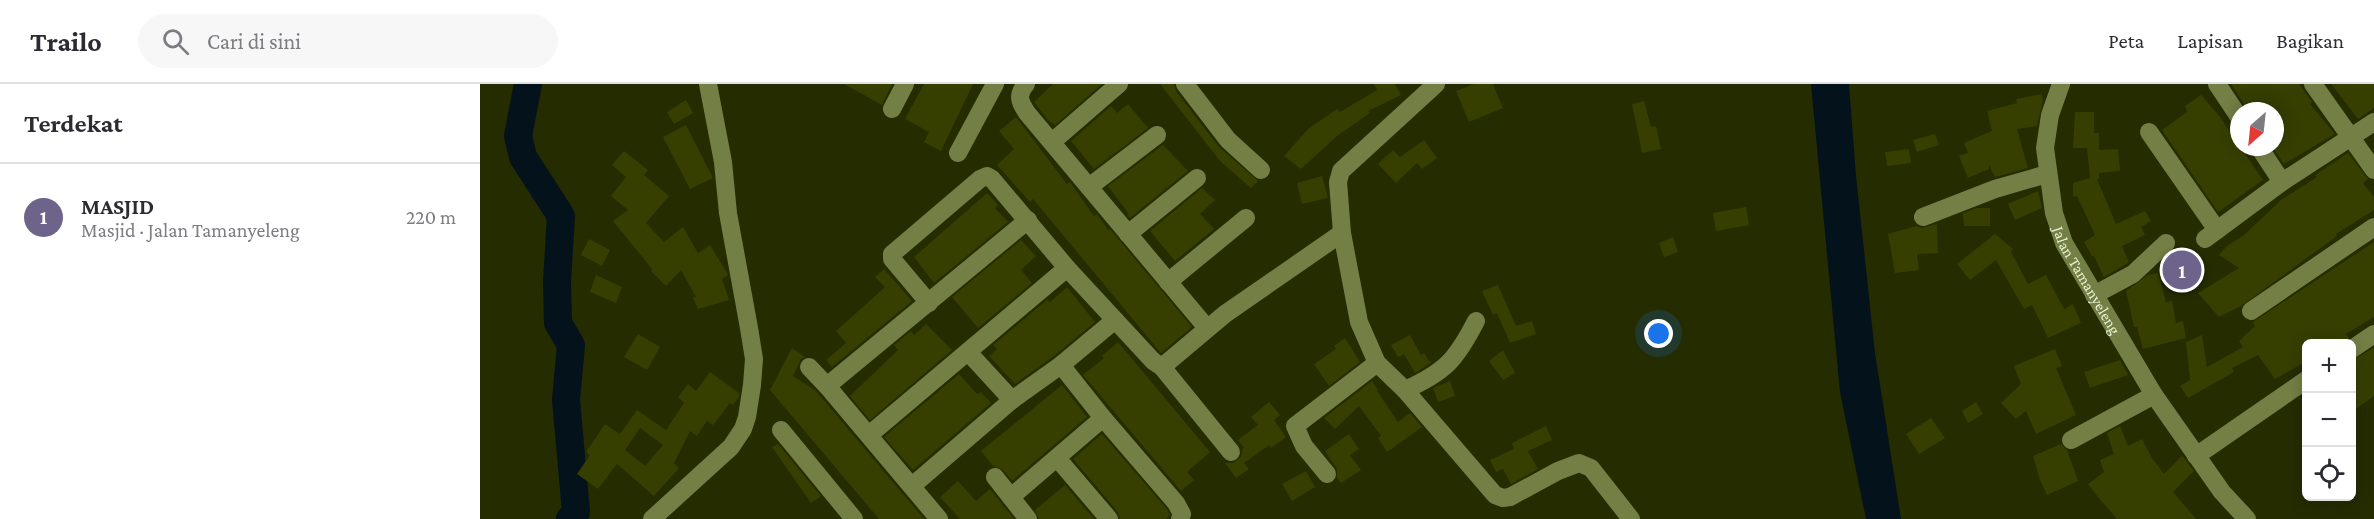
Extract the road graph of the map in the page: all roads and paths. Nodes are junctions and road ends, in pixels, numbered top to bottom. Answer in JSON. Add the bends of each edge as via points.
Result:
{"nodes":[{"id":1,"x":708,"y":84,"type":"edge"},
{"id":2,"x":905,"y":84,"type":"edge"},
{"id":3,"x":995,"y":84,"type":"edge"},
{"id":4,"x":1119,"y":84,"type":"edge"},
{"id":5,"x":1185,"y":84,"type":"edge"},
{"id":6,"x":1436,"y":84,"type":"edge"},
{"id":7,"x":2061,"y":84,"type":"edge"},
{"id":8,"x":2217,"y":84,"type":"edge"},
{"id":9,"x":2313,"y":84,"type":"edge"},
{"id":10,"x":1022,"y":89,"type":"edge"},
{"id":11,"x":2230,"y":104,"type":"edge"},
{"id":12,"x":892,"y":109,"type":"dead end"},
{"id":13,"x":2374,"y":122,"type":"edge"},
{"id":14,"x":2149,"y":132,"type":"dead end"},
{"id":15,"x":1157,"y":135,"type":"dead end"},
{"id":16,"x":2351,"y":136,"type":"junction"},
{"id":17,"x":1052,"y":142,"type":"junction"},
{"id":18,"x":958,"y":153,"type":"dead end"},
{"id":19,"x":2265,"y":156,"type":"edge"},
{"id":20,"x":1261,"y":170,"type":"dead end"},
{"id":21,"x":2374,"y":170,"type":"edge"},
{"id":22,"x":2047,"y":174,"type":"junction"},
{"id":23,"x":1197,"y":178,"type":"dead end"},
{"id":24,"x":2282,"y":182,"type":"junction"},
{"id":25,"x":1089,"y":187,"type":"junction"},
{"id":26,"x":1246,"y":218,"type":"dead end"},
{"id":27,"x":1923,"y":218,"type":"dead end"},
{"id":28,"x":1028,"y":220,"type":"junction"},
{"id":29,"x":2374,"y":227,"type":"edge"},
{"id":30,"x":1342,"y":233,"type":"junction"},
{"id":31,"x":1128,"y":234,"type":"junction"},
{"id":32,"x":2166,"y":243,"type":"dead end"},
{"id":33,"x":1067,"y":268,"type":"junction"},
{"id":34,"x":1168,"y":282,"type":"junction"},
{"id":35,"x":2094,"y":295,"type":"junction"},
{"id":36,"x":929,"y":303,"type":"junction"},
{"id":37,"x":2251,"y":311,"type":"dead end"},
{"id":38,"x":1115,"y":320,"type":"junction"},
{"id":39,"x":1476,"y":321,"type":"dead end"},
{"id":40,"x":1207,"y":328,"type":"junction"},
{"id":41,"x":2374,"y":334,"type":"edge"},
{"id":42,"x":2356,"y":346,"type":"edge"},
{"id":43,"x":968,"y":352,"type":"junction"},
{"id":44,"x":1377,"y":363,"type":"junction"},
{"id":45,"x":1061,"y":365,"type":"junction"},
{"id":46,"x":808,"y":367,"type":"dead end"},
{"id":47,"x":1162,"y":367,"type":"junction"},
{"id":48,"x":2302,"y":383,"type":"edge"},
{"id":49,"x":827,"y":386,"type":"junction"},
{"id":50,"x":1405,"y":390,"type":"junction"},
{"id":51,"x":2154,"y":395,"type":"junction"},
{"id":52,"x":1012,"y":400,"type":"junction"},
{"id":53,"x":1103,"y":418,"type":"junction"},
{"id":54,"x":781,"y":430,"type":"dead end"},
{"id":55,"x":869,"y":435,"type":"junction"},
{"id":56,"x":2071,"y":440,"type":"dead end"},
{"id":57,"x":1232,"y":452,"type":"dead end"},
{"id":58,"x":2196,"y":456,"type":"junction"},
{"id":59,"x":1057,"y":458,"type":"junction"},
{"id":60,"x":1327,"y":474,"type":"dead end"},
{"id":61,"x":995,"y":477,"type":"dead end"},
{"id":62,"x":912,"y":486,"type":"junction"},
{"id":63,"x":834,"y":496,"type":"junction"},
{"id":64,"x":1011,"y":497,"type":"junction"},
{"id":65,"x":652,"y":519,"type":"edge"},
{"id":66,"x":847,"y":519,"type":"edge"},
{"id":67,"x":854,"y":519,"type":"edge"},
{"id":68,"x":939,"y":519,"type":"edge"},
{"id":69,"x":1028,"y":519,"type":"edge"},
{"id":70,"x":1109,"y":519,"type":"edge"},
{"id":71,"x":1180,"y":519,"type":"edge"},
{"id":72,"x":1631,"y":519,"type":"edge"},
{"id":73,"x":2247,"y":519,"type":"edge"}],
"edges":[{"from":1,"to":65,"type":"street","via":[[750,328],[752,385],[747,417],[731,447]]},
{"from":2,"to":12,"type":"street"},
{"from":3,"to":18,"type":"street"},
{"from":4,"to":17,"type":"street"},
{"from":5,"to":20,"type":"street","via":[[1228,140]]},
{"from":6,"to":30,"type":"street","via":[[1341,171],[1338,182]]},
{"from":7,"to":22,"type":"street","name":"Jalan Tamanyeleng","via":[[2046,136]]},
{"from":8,"to":11,"type":"street"},
{"from":9,"to":16,"type":"street"},
{"from":10,"to":17,"type":"street","via":[[1019,99]]},
{"from":13,"to":16,"type":"street"},
{"from":14,"to":24,"type":"street","via":[[2211,234]]},
{"from":15,"to":25,"type":"street"},
{"from":16,"to":21,"type":"street"},
{"from":16,"to":24,"type":"street"},
{"from":17,"to":25,"type":"street"},
{"from":19,"to":24,"type":"street"},
{"from":22,"to":27,"type":"street","via":[[1995,189]]},
{"from":22,"to":35,"type":"street","name":"Jalan Tamanyeleng","via":[[2064,243]]},
{"from":23,"to":31,"type":"street"},
{"from":25,"to":31,"type":"street"},
{"from":26,"to":34,"type":"street"},
{"from":28,"to":33,"type":"street"},
{"from":28,"to":36,"type":"street"},
{"from":28,"to":36,"type":"street","via":[[992,179],[983,177],[894,250],[892,259]]},
{"from":29,"to":37,"type":"street"},
{"from":30,"to":40,"type":"street"},
{"from":30,"to":44,"type":"street","via":[[1359,322]]},
{"from":31,"to":34,"type":"street"},
{"from":32,"to":35,"type":"street","via":[[2133,274]]},
{"from":33,"to":38,"type":"street"},
{"from":33,"to":43,"type":"street"},
{"from":34,"to":40,"type":"street"},
{"from":35,"to":51,"type":"street","name":"Jalan Tamanyeleng"},
{"from":36,"to":49,"type":"street"},
{"from":38,"to":45,"type":"street"},
{"from":38,"to":47,"type":"street"},
{"from":39,"to":50,"type":"street","via":[[1456,355],[1441,371]]},
{"from":40,"to":47,"type":"street"},
{"from":41,"to":42,"type":"street"},
{"from":43,"to":52,"type":"street"},
{"from":43,"to":55,"type":"street"},
{"from":44,"to":50,"type":"street"},
{"from":44,"to":60,"type":"street","via":[[1295,426],[1304,446]]},
{"from":45,"to":52,"type":"street"},
{"from":45,"to":53,"type":"street"},
{"from":46,"to":49,"type":"street"},
{"from":47,"to":57,"type":"street"},
{"from":48,"to":58,"type":"street"},
{"from":49,"to":55,"type":"street"},
{"from":50,"to":72,"type":"street","via":[[1495,495],[1510,497],[1579,463],[1591,468]]},
{"from":51,"to":56,"type":"street"},
{"from":51,"to":58,"type":"street","name":"Jalan Tamanyeleng"},
{"from":52,"to":62,"type":"street"},
{"from":53,"to":59,"type":"street"},
{"from":53,"to":71,"type":"street","via":[[1176,503],[1182,514]]},
{"from":54,"to":63,"type":"street"},
{"from":55,"to":62,"type":"street"},
{"from":58,"to":73,"type":"street","name":"Jalan Tamanyeleng"},
{"from":59,"to":64,"type":"street"},
{"from":59,"to":70,"type":"street"},
{"from":61,"to":64,"type":"street"},
{"from":62,"to":68,"type":"street"},
{"from":63,"to":66,"type":"street"},
{"from":63,"to":67,"type":"street"},
{"from":64,"to":69,"type":"street"}]}
